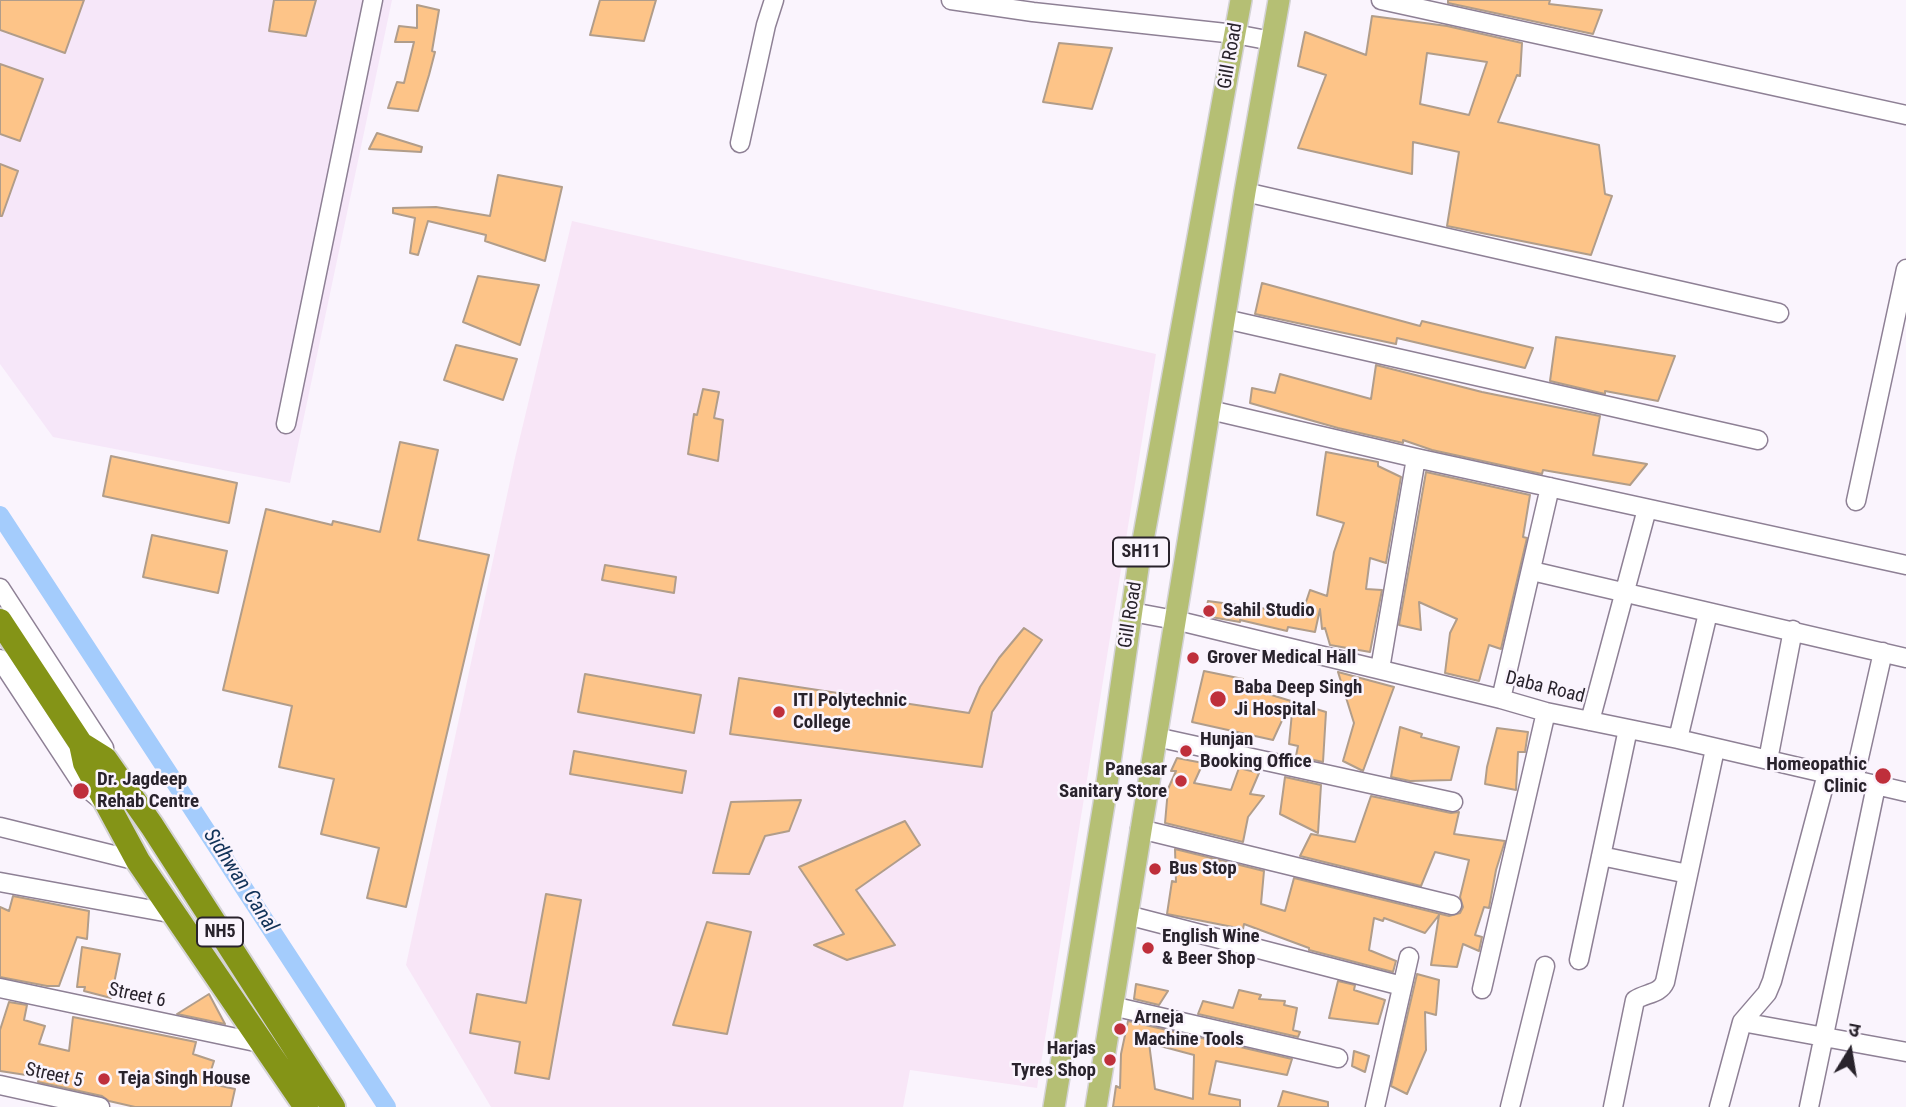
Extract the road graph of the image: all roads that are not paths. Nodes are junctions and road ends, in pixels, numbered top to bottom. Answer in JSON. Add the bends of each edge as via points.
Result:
{"nodes":[{"id":1,"x":373,"y":0,"type":"edge"},
{"id":2,"x":774,"y":0,"type":"edge"},
{"id":3,"x":951,"y":0,"type":"edge"},
{"id":4,"x":1241,"y":0,"type":"edge"},
{"id":5,"x":1279,"y":0,"type":"edge"},
{"id":6,"x":1381,"y":0,"type":"edge"},
{"id":7,"x":1235,"y":34,"type":"junction"},
{"id":8,"x":1272,"y":41,"type":"junction"},
{"id":9,"x":1906,"y":115,"type":"edge"},
{"id":10,"x":740,"y":143,"type":"dead end"},
{"id":11,"x":1245,"y":192,"type":"junction"},
{"id":12,"x":1906,"y":269,"type":"edge"},
{"id":13,"x":1779,"y":313,"type":"dead end"},
{"id":14,"x":1225,"y":319,"type":"junction"},
{"id":15,"x":1210,"y":411,"type":"junction"},
{"id":16,"x":286,"y":424,"type":"dead end"},
{"id":17,"x":1758,"y":440,"type":"dead end"},
{"id":18,"x":1416,"y":458,"type":"junction"},
{"id":19,"x":1550,"y":487,"type":"junction"},
{"id":20,"x":1856,"y":501,"type":"dead end"},
{"id":21,"x":1647,"y":509,"type":"junction"},
{"id":22,"x":1906,"y":565,"type":"edge"},
{"id":23,"x":1532,"y":571,"type":"junction"},
{"id":24,"x":0,"y":588,"type":"edge"},
{"id":25,"x":1624,"y":594,"type":"junction"},
{"id":26,"x":1132,"y":612,"type":"junction"},
{"id":27,"x":1709,"y":613,"type":"junction"},
{"id":28,"x":1175,"y":620,"type":"junction"},
{"id":29,"x":0,"y":621,"type":"edge"},
{"id":30,"x":1793,"y":630,"type":"junction"},
{"id":31,"x":1883,"y":652,"type":"junction"},
{"id":32,"x":1906,"y":658,"type":"edge"},
{"id":33,"x":0,"y":659,"type":"edge"},
{"id":34,"x":1381,"y":669,"type":"junction"},
{"id":35,"x":1500,"y":699,"type":"junction"},
{"id":36,"x":1546,"y":712,"type":"junction"},
{"id":37,"x":1590,"y":721,"type":"junction"},
{"id":38,"x":1628,"y":729,"type":"junction"},
{"id":39,"x":76,"y":737,"type":"junction"},
{"id":40,"x":1156,"y":737,"type":"junction"},
{"id":41,"x":1678,"y":739,"type":"junction"},
{"id":42,"x":1715,"y":749,"type":"junction"},
{"id":43,"x":105,"y":759,"type":"junction"},
{"id":44,"x":1768,"y":760,"type":"junction"},
{"id":45,"x":1827,"y":774,"type":"junction"},
{"id":46,"x":1854,"y":780,"type":"junction"},
{"id":47,"x":1876,"y":786,"type":"junction"},
{"id":48,"x":1906,"y":792,"type":"edge"},
{"id":49,"x":1453,"y":802,"type":"dead end"},
{"id":50,"x":110,"y":808,"type":"junction"},
{"id":51,"x":0,"y":827,"type":"edge"},
{"id":52,"x":1140,"y":829,"type":"junction"},
{"id":53,"x":1601,"y":856,"type":"junction"},
{"id":54,"x":138,"y":861,"type":"junction"},
{"id":55,"x":1688,"y":874,"type":"junction"},
{"id":56,"x":0,"y":882,"type":"edge"},
{"id":57,"x":1452,"y":905,"type":"dead end"},
{"id":58,"x":175,"y":914,"type":"junction"},
{"id":59,"x":1127,"y":915,"type":"junction"},
{"id":60,"x":1409,"y":957,"type":"dead end"},
{"id":61,"x":1579,"y":960,"type":"dead end"},
{"id":62,"x":1545,"y":966,"type":"dead end"},
{"id":63,"x":1402,"y":986,"type":"junction"},
{"id":64,"x":0,"y":988,"type":"edge"},
{"id":65,"x":1482,"y":989,"type":"dead end"},
{"id":66,"x":1112,"y":1006,"type":"junction"},
{"id":67,"x":1742,"y":1022,"type":"junction"},
{"id":68,"x":1824,"y":1038,"type":"junction"},
{"id":69,"x":265,"y":1044,"type":"junction"},
{"id":70,"x":1906,"y":1052,"type":"edge"},
{"id":71,"x":1338,"y":1058,"type":"dead end"},
{"id":72,"x":0,"y":1085,"type":"edge"},
{"id":73,"x":100,"y":1107,"type":"edge"},
{"id":74,"x":306,"y":1107,"type":"edge"},
{"id":75,"x":333,"y":1107,"type":"edge"},
{"id":76,"x":1054,"y":1107,"type":"edge"},
{"id":77,"x":1096,"y":1107,"type":"edge"},
{"id":78,"x":1375,"y":1107,"type":"edge"},
{"id":79,"x":1510,"y":1107,"type":"edge"},
{"id":80,"x":1613,"y":1107,"type":"edge"},
{"id":81,"x":1719,"y":1107,"type":"edge"},
{"id":82,"x":1809,"y":1107,"type":"edge"}],
"edges":[{"from":1,"to":16,"type":"street"},
{"from":2,"to":10,"type":"street"},
{"from":3,"to":7,"type":"street"},
{"from":4,"to":7,"type":"main road","name":"Gill Road","number":"SH11"},
{"from":5,"to":8,"type":"main road","name":"Gill Road","number":"SH11"},
{"from":6,"to":9,"type":"street"},
{"from":7,"to":8,"type":"street"},
{"from":7,"to":26,"type":"main road","name":"Gill Road","number":"SH11"},
{"from":8,"to":11,"type":"main road","name":"Gill Road","number":"SH11"},
{"from":11,"to":13,"type":"street"},
{"from":11,"to":14,"type":"main road","name":"Gill Road","number":"SH11"},
{"from":12,"to":20,"type":"street"},
{"from":14,"to":15,"type":"main road","name":"Gill Road","number":"SH11"},
{"from":14,"to":17,"type":"street"},
{"from":15,"to":18,"type":"street"},
{"from":15,"to":28,"type":"main road","name":"Gill Road","number":"SH11"},
{"from":18,"to":19,"type":"street"},
{"from":18,"to":34,"type":"street"},
{"from":19,"to":21,"type":"street"},
{"from":19,"to":23,"type":"street"},
{"from":21,"to":22,"type":"street"},
{"from":21,"to":25,"type":"street"},
{"from":23,"to":25,"type":"street"},
{"from":23,"to":35,"type":"street"},
{"from":24,"to":43,"type":"street","via":[[104,748]]},
{"from":25,"to":27,"type":"street"},
{"from":25,"to":37,"type":"street"},
{"from":26,"to":28,"type":"street","name":"Daba Road"},
{"from":26,"to":76,"type":"main road","name":"Gill Road","number":"SH11"},
{"from":27,"to":30,"type":"street"},
{"from":27,"to":41,"type":"street"},
{"from":28,"to":34,"type":"street","name":"Daba Road"},
{"from":28,"to":40,"type":"main road","name":"Gill Road","number":"SH11"},
{"from":29,"to":39,"type":"highway","number":"NH5"},
{"from":30,"to":31,"type":"street"},
{"from":30,"to":44,"type":"street"},
{"from":31,"to":32,"type":"street"},
{"from":31,"to":46,"type":"street"},
{"from":33,"to":50,"type":"street","via":[[82,784]]},
{"from":34,"to":35,"type":"street","name":"Daba Road"},
{"from":35,"to":36,"type":"street","name":"Daba Road"},
{"from":36,"to":37,"type":"street","name":"Daba Road"},
{"from":36,"to":65,"type":"street"},
{"from":37,"to":38,"type":"street","name":"Daba Road"},
{"from":38,"to":41,"type":"street","name":"Daba Road"},
{"from":38,"to":53,"type":"street"},
{"from":39,"to":43,"type":"highway","number":"NH5"},
{"from":39,"to":50,"type":"highway","number":"NH5"},
{"from":40,"to":49,"type":"street"},
{"from":40,"to":52,"type":"main road","name":"Gill Road","number":"SH11"},
{"from":41,"to":42,"type":"street","name":"Daba Road"},
{"from":42,"to":44,"type":"street","name":"Daba Road"},
{"from":42,"to":55,"type":"street"},
{"from":43,"to":75,"type":"highway","number":"NH5"},
{"from":44,"to":45,"type":"street","name":"Daba Road"},
{"from":45,"to":46,"type":"street","name":"Daba Road"},
{"from":45,"to":67,"type":"street","via":[[1772,981]]},
{"from":46,"to":47,"type":"street","name":"Daba Road"},
{"from":47,"to":48,"type":"street","name":"Daba Road"},
{"from":47,"to":68,"type":"street"},
{"from":50,"to":54,"type":"highway","number":"NH5"},
{"from":51,"to":54,"type":"street"},
{"from":52,"to":57,"type":"street"},
{"from":52,"to":59,"type":"main road","name":"Gill Road","number":"SH11"},
{"from":53,"to":55,"type":"street"},
{"from":53,"to":61,"type":"street"},
{"from":54,"to":58,"type":"highway","number":"NH5"},
{"from":55,"to":80,"type":"street","via":[[1665,982],[1659,991],[1636,1000],[1633,1007]]},
{"from":56,"to":58,"type":"street"},
{"from":58,"to":69,"type":"highway","number":"NH5"},
{"from":59,"to":63,"type":"street"},
{"from":59,"to":66,"type":"main road","name":"Gill Road","number":"SH11"},
{"from":60,"to":63,"type":"street"},
{"from":62,"to":79,"type":"street"},
{"from":63,"to":78,"type":"street"},
{"from":64,"to":69,"type":"street","name":"Street 6"},
{"from":66,"to":71,"type":"street"},
{"from":66,"to":77,"type":"main road","name":"Gill Road","number":"SH11"},
{"from":67,"to":68,"type":"street"},
{"from":67,"to":81,"type":"street"},
{"from":68,"to":70,"type":"street"},
{"from":68,"to":82,"type":"street"},
{"from":69,"to":74,"type":"highway","number":"NH5"},
{"from":72,"to":73,"type":"street","name":"Street 5"}]}
